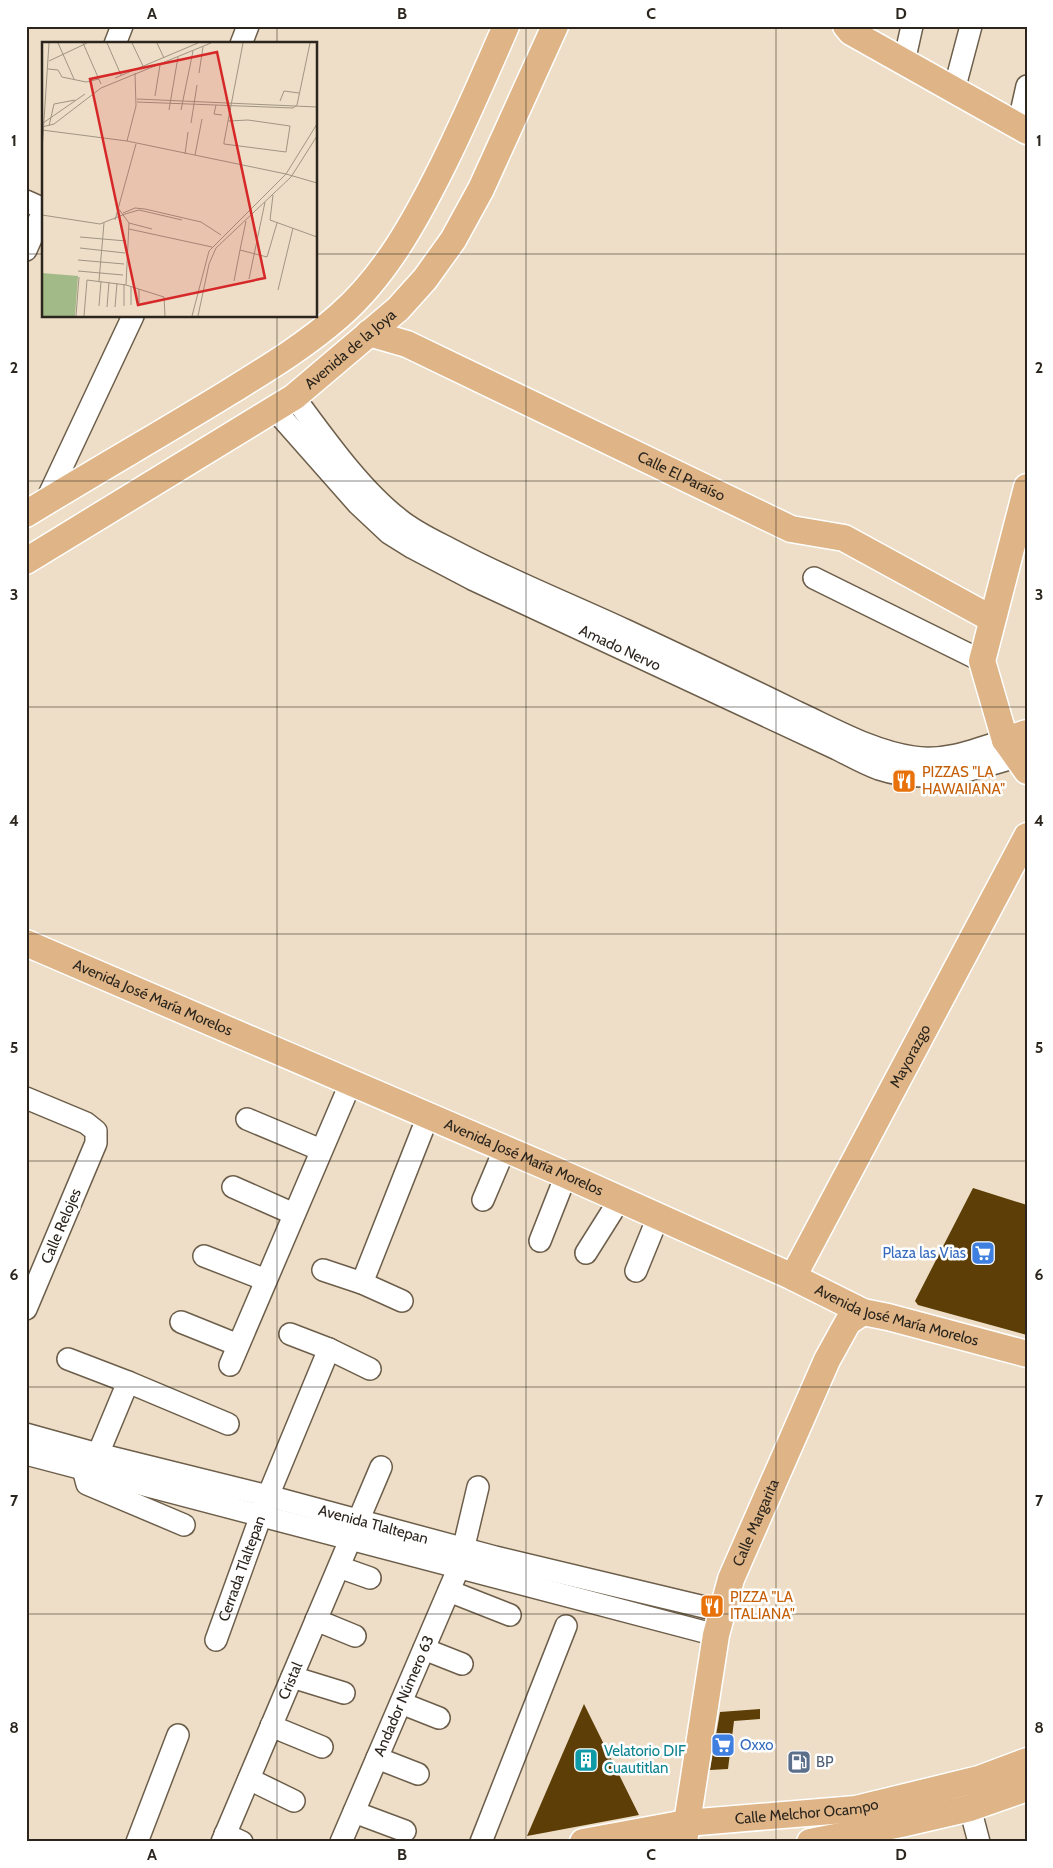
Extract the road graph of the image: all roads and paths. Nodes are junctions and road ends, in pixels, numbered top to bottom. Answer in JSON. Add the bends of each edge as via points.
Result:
{"nodes":[{"id":1,"x":122,"y":26,"type":"edge"},
{"id":2,"x":248,"y":26,"type":"edge"},
{"id":3,"x":506,"y":26,"type":"edge"},
{"id":4,"x":554,"y":26,"type":"edge"},
{"id":5,"x":846,"y":26,"type":"edge"},
{"id":6,"x":912,"y":26,"type":"edge"},
{"id":7,"x":971,"y":26,"type":"edge"},
{"id":8,"x":116,"y":42,"type":"edge"},
{"id":9,"x":243,"y":42,"type":"edge"},
{"id":10,"x":904,"y":62,"type":"junction"},
{"id":11,"x":1027,"y":86,"type":"edge"},
{"id":12,"x":954,"y":90,"type":"junction"},
{"id":13,"x":1022,"y":128,"type":"edge"},
{"id":14,"x":26,"y":201,"type":"edge"},
{"id":15,"x":42,"y":208,"type":"edge"},
{"id":16,"x":42,"y":214,"type":"edge"},
{"id":17,"x":26,"y":250,"type":"edge"},
{"id":18,"x":132,"y":318,"type":"edge"},
{"id":19,"x":369,"y":332,"type":"junction"},
{"id":20,"x":284,"y":403,"type":"junction"},
{"id":21,"x":1027,"y":487,"type":"edge"},
{"id":22,"x":36,"y":508,"type":"edge"},
{"id":23,"x":26,"y":561,"type":"edge"},
{"id":24,"x":814,"y":578,"type":"dead end"},
{"id":25,"x":992,"y":618,"type":"junction"},
{"id":26,"x":982,"y":660,"type":"junction"},
{"id":27,"x":1020,"y":751,"type":"edge"},
{"id":28,"x":1027,"y":836,"type":"edge"},
{"id":29,"x":26,"y":943,"type":"edge"},
{"id":30,"x":351,"y":1082,"type":"junction"},
{"id":31,"x":26,"y":1098,"type":"edge"},
{"id":32,"x":428,"y":1116,"type":"junction"},
{"id":33,"x":248,"y":1119,"type":"dead end"},
{"id":34,"x":505,"y":1148,"type":"junction"},
{"id":35,"x":321,"y":1150,"type":"junction"},
{"id":36,"x":566,"y":1175,"type":"junction"},
{"id":37,"x":233,"y":1187,"type":"dead end"},
{"id":38,"x":620,"y":1199,"type":"junction"},
{"id":39,"x":483,"y":1200,"type":"dead end"},
{"id":40,"x":294,"y":1214,"type":"junction"},
{"id":41,"x":658,"y":1216,"type":"junction"},
{"id":42,"x":540,"y":1242,"type":"dead end"},
{"id":43,"x":586,"y":1253,"type":"dead end"},
{"id":44,"x":204,"y":1256,"type":"dead end"},
{"id":45,"x":322,"y":1270,"type":"dead end"},
{"id":46,"x":636,"y":1271,"type":"dead end"},
{"id":47,"x":793,"y":1278,"type":"junction"},
{"id":48,"x":266,"y":1280,"type":"junction"},
{"id":49,"x":362,"y":1283,"type":"junction"},
{"id":50,"x":402,"y":1301,"type":"dead end"},
{"id":51,"x":27,"y":1304,"type":"edge"},
{"id":52,"x":863,"y":1312,"type":"junction"},
{"id":53,"x":181,"y":1322,"type":"dead end"},
{"id":54,"x":290,"y":1334,"type":"dead end"},
{"id":55,"x":238,"y":1345,"type":"junction"},
{"id":56,"x":330,"y":1350,"type":"junction"},
{"id":57,"x":1027,"y":1354,"type":"edge"},
{"id":58,"x":68,"y":1359,"type":"dead end"},
{"id":59,"x":230,"y":1365,"type":"dead end"},
{"id":60,"x":370,"y":1369,"type":"dead end"},
{"id":61,"x":128,"y":1382,"type":"junction"},
{"id":62,"x":228,"y":1424,"type":"dead end"},
{"id":63,"x":26,"y":1434,"type":"edge"},
{"id":64,"x":26,"y":1454,"type":"edge"},
{"id":65,"x":98,"y":1454,"type":"junction"},
{"id":66,"x":380,"y":1467,"type":"dead end"},
{"id":67,"x":83,"y":1469,"type":"junction"},
{"id":68,"x":478,"y":1487,"type":"dead end"},
{"id":69,"x":265,"y":1506,"type":"junction"},
{"id":70,"x":184,"y":1525,"type":"dead end"},
{"id":71,"x":354,"y":1530,"type":"junction"},
{"id":72,"x":461,"y":1558,"type":"junction"},
{"id":73,"x":339,"y":1567,"type":"junction"},
{"id":74,"x":370,"y":1578,"type":"dead end"},
{"id":75,"x":449,"y":1591,"type":"junction"},
{"id":76,"x":510,"y":1615,"type":"dead end"},
{"id":77,"x":316,"y":1620,"type":"junction"},
{"id":78,"x":718,"y":1623,"type":"junction"},
{"id":79,"x":566,"y":1626,"type":"dead end"},
{"id":80,"x":355,"y":1636,"type":"dead end"},
{"id":81,"x":216,"y":1640,"type":"dead end"},
{"id":82,"x":424,"y":1649,"type":"junction"},
{"id":83,"x":462,"y":1664,"type":"dead end"},
{"id":84,"x":292,"y":1677,"type":"junction"},
{"id":85,"x":344,"y":1693,"type":"dead end"},
{"id":86,"x":401,"y":1703,"type":"junction"},
{"id":87,"x":439,"y":1718,"type":"dead end"},
{"id":88,"x":271,"y":1726,"type":"junction"},
{"id":89,"x":178,"y":1736,"type":"dead end"},
{"id":90,"x":322,"y":1747,"type":"dead end"},
{"id":91,"x":377,"y":1758,"type":"junction"},
{"id":92,"x":1027,"y":1761,"type":"edge"},
{"id":93,"x":418,"y":1774,"type":"dead end"},
{"id":94,"x":249,"y":1779,"type":"junction"},
{"id":95,"x":1027,"y":1788,"type":"edge"},
{"id":96,"x":294,"y":1801,"type":"dead end"},
{"id":97,"x":970,"y":1808,"type":"junction"},
{"id":98,"x":354,"y":1812,"type":"junction"},
{"id":99,"x":405,"y":1831,"type":"dead end"},
{"id":100,"x":685,"y":1833,"type":"edge"},
{"id":101,"x":230,"y":1839,"type":"edge"},
{"id":102,"x":137,"y":1842,"type":"edge"},
{"id":103,"x":341,"y":1842,"type":"edge"},
{"id":104,"x":481,"y":1842,"type":"edge"},
{"id":105,"x":583,"y":1842,"type":"edge"},
{"id":106,"x":810,"y":1842,"type":"edge"},
{"id":107,"x":979,"y":1842,"type":"edge"}],
"edges":[{"from":1,"to":8,"type":"street"},
{"from":2,"to":9,"type":"street"},
{"from":3,"to":22,"type":"main road","via":[[460,131],[422,206],[395,252],[340,316],[284,358]]},
{"from":4,"to":19,"type":"main road","name":"Avenida de la Joya","via":[[481,189],[453,240],[418,287]]},
{"from":5,"to":10,"type":"main road"},
{"from":6,"to":10,"type":"street"},
{"from":7,"to":12,"type":"street"},
{"from":10,"to":12,"type":"main road"},
{"from":11,"to":13,"type":"street"},
{"from":12,"to":13,"type":"main road"},
{"from":14,"to":15,"type":"street"},
{"from":16,"to":17,"type":"street"},
{"from":18,"to":22,"type":"street"},
{"from":19,"to":20,"type":"main road","name":"Avenida de la Joya"},
{"from":19,"to":25,"type":"main road","name":"Calle El Paraíso","via":[[407,344],[791,529],[844,538]]},
{"from":20,"to":23,"type":"main road","name":"Avenida de la Joya"},
{"from":20,"to":27,"type":"street","name":"Amado Nervo","via":[[322,435],[369,492],[398,519],[479,564],[844,734],[885,750],[914,757],[941,758]]},
{"from":21,"to":25,"type":"main road"},
{"from":24,"to":26,"type":"street"},
{"from":25,"to":26,"type":"main road"},
{"from":26,"to":27,"type":"main road"},
{"from":28,"to":47,"type":"main road","name":"Mayorazgo"},
{"from":29,"to":30,"type":"main road","name":"Avenida José María Morelos"},
{"from":30,"to":32,"type":"main road","name":"Avenida José María Morelos"},
{"from":30,"to":35,"type":"street"},
{"from":31,"to":51,"type":"street","name":"Calle Relojes","via":[[86,1123],[96,1131],[96,1143]]},
{"from":32,"to":34,"type":"main road","name":"Avenida José María Morelos"},
{"from":32,"to":49,"type":"street"},
{"from":33,"to":35,"type":"street"},
{"from":34,"to":36,"type":"main road","name":"Avenida José María Morelos"},
{"from":34,"to":39,"type":"street"},
{"from":35,"to":40,"type":"street"},
{"from":36,"to":38,"type":"main road","name":"Avenida José María Morelos"},
{"from":36,"to":42,"type":"street"},
{"from":37,"to":40,"type":"street"},
{"from":38,"to":41,"type":"main road","name":"Avenida José María Morelos"},
{"from":38,"to":43,"type":"street"},
{"from":40,"to":48,"type":"street"},
{"from":41,"to":46,"type":"street"},
{"from":41,"to":47,"type":"main road","name":"Avenida José María Morelos"},
{"from":44,"to":48,"type":"street"},
{"from":45,"to":49,"type":"street"},
{"from":47,"to":52,"type":"main road","name":"Avenida José María Morelos"},
{"from":48,"to":55,"type":"street"},
{"from":49,"to":50,"type":"street"},
{"from":52,"to":57,"type":"main road","name":"Avenida José María Morelos"},
{"from":52,"to":78,"type":"main road","name":"Calle Margarita","via":[[848,1322],[827,1360],[731,1579]]},
{"from":53,"to":55,"type":"street"},
{"from":54,"to":56,"type":"street"},
{"from":55,"to":59,"type":"street"},
{"from":56,"to":60,"type":"street"},
{"from":56,"to":69,"type":"street","name":"Cerrada Tlaltepan"},
{"from":58,"to":61,"type":"street"},
{"from":61,"to":62,"type":"street"},
{"from":61,"to":65,"type":"street"},
{"from":63,"to":65,"type":"street","name":"Avenida Tlaltepan"},
{"from":64,"to":67,"type":"street","name":"Avenida Tlaltepan"},
{"from":65,"to":69,"type":"street","name":"Avenida Tlaltepan"},
{"from":66,"to":71,"type":"street","name":"Cristal"},
{"from":67,"to":69,"type":"street","name":"Avenida Tlaltepan"},
{"from":67,"to":70,"type":"street","via":[[87,1484]]},
{"from":68,"to":72,"type":"street","name":"Andador Número 63"},
{"from":69,"to":71,"type":"street","name":"Avenida Tlaltepan"},
{"from":69,"to":81,"type":"street","name":"Cerrada Tlaltepan"},
{"from":71,"to":72,"type":"street","name":"Avenida Tlaltepan"},
{"from":71,"to":73,"type":"street","name":"Cristal"},
{"from":72,"to":75,"type":"street","name":"Andador Número 63"},
{"from":72,"to":78,"type":"street","name":"Avenida Tlaltepan"},
{"from":73,"to":74,"type":"street"},
{"from":73,"to":77,"type":"street","name":"Cristal"},
{"from":75,"to":76,"type":"street"},
{"from":75,"to":82,"type":"street","name":"Andador Número 63"},
{"from":77,"to":80,"type":"street"},
{"from":77,"to":84,"type":"street","name":"Cristal"},
{"from":78,"to":100,"type":"main road","name":"Calle Margarita"},
{"from":79,"to":104,"type":"street"},
{"from":82,"to":83,"type":"street"},
{"from":82,"to":86,"type":"street","name":"Andador Número 63"},
{"from":84,"to":85,"type":"street"},
{"from":84,"to":88,"type":"street","name":"Cristal"},
{"from":86,"to":87,"type":"street"},
{"from":86,"to":91,"type":"street","name":"Andador Número 63"},
{"from":88,"to":90,"type":"street"},
{"from":88,"to":94,"type":"street","name":"Cristal"},
{"from":89,"to":102,"type":"street"},
{"from":91,"to":93,"type":"street"},
{"from":91,"to":98,"type":"street","name":"Andador Número 63"},
{"from":92,"to":100,"type":"main road","name":"Calle Melchor Ocampo","via":[[979,1780],[856,1809]]},
{"from":94,"to":96,"type":"street"},
{"from":94,"to":101,"type":"street","name":"Cristal"},
{"from":95,"to":97,"type":"main road","name":"Calle Melchor Ocampo"},
{"from":97,"to":106,"type":"main road","name":"Calle Melchor Ocampo"},
{"from":97,"to":107,"type":"street"},
{"from":98,"to":99,"type":"street"},
{"from":98,"to":103,"type":"street","name":"Andador Número 63"},
{"from":100,"to":105,"type":"main road","name":"Calle Melchor Ocampo"}]}
